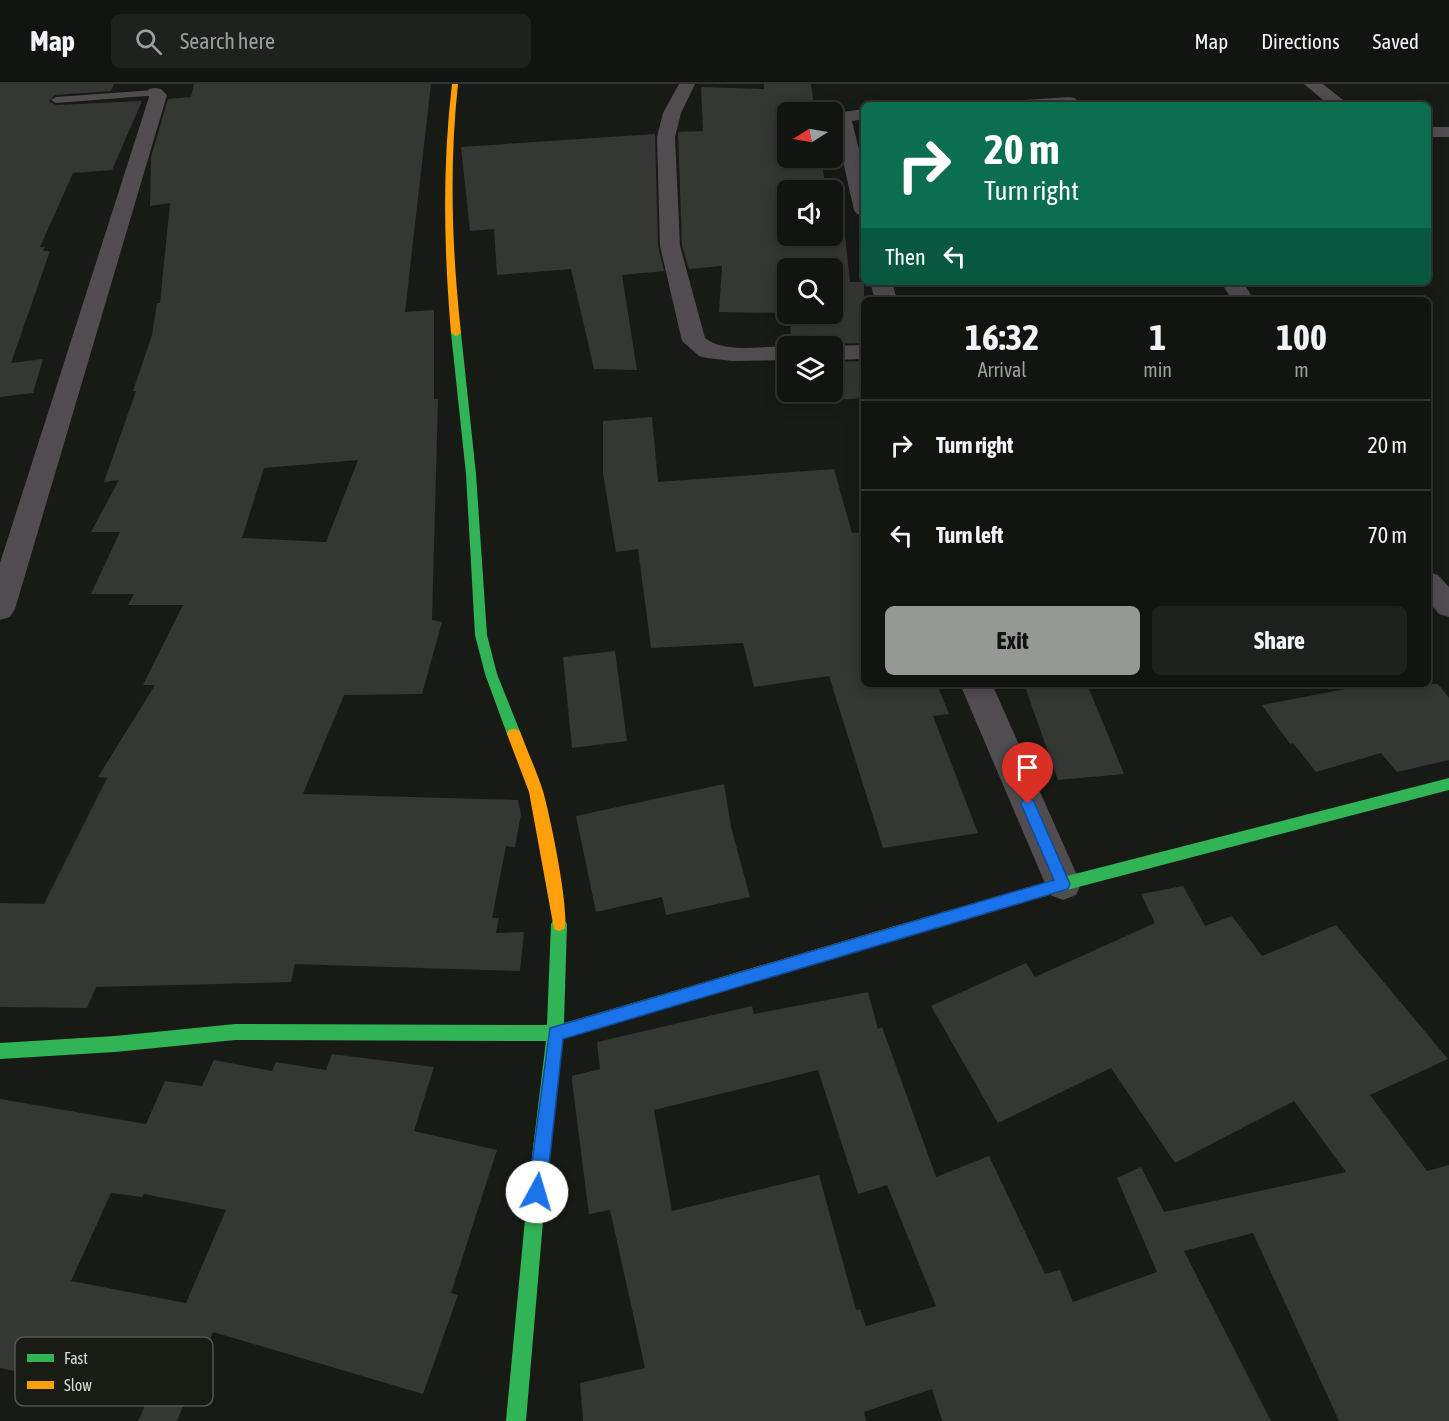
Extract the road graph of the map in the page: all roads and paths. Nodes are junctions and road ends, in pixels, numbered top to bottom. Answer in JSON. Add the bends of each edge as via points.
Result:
{"nodes":[{"id":1,"x":455,"y":84,"type":"edge"},
{"id":2,"x":687,"y":84,"type":"edge"},
{"id":3,"x":1050,"y":84,"type":"edge"},
{"id":4,"x":1312,"y":84,"type":"edge"},
{"id":5,"x":155,"y":93,"type":"joint"},
{"id":6,"x":56,"y":100,"type":"dead end"},
{"id":7,"x":1069,"y":102,"type":"edge"},
{"id":8,"x":1336,"y":102,"type":"edge"},
{"id":9,"x":861,"y":114,"type":"edge"},
{"id":10,"x":1431,"y":132,"type":"edge"},
{"id":11,"x":1449,"y":132,"type":"edge"},
{"id":12,"x":861,"y":197,"type":"edge"},
{"id":13,"x":843,"y":352,"type":"edge"},
{"id":14,"x":861,"y":352,"type":"edge"},
{"id":15,"x":777,"y":353,"type":"edge"},
{"id":16,"x":1431,"y":585,"type":"edge"},
{"id":17,"x":1449,"y":606,"type":"edge"},
{"id":18,"x":0,"y":609,"type":"edge"},
{"id":19,"x":977,"y":687,"type":"edge"},
{"id":20,"x":1449,"y":784,"type":"edge"},
{"id":21,"x":1063,"y":884,"type":"junction"},
{"id":22,"x":555,"y":1033,"type":"junction"},
{"id":23,"x":0,"y":1051,"type":"edge"},
{"id":24,"x":516,"y":1421,"type":"edge"}],
"edges":[{"from":1,"to":22,"type":"street","via":[[450,123],[448,260],[471,474],[482,635],[491,674],[536,792],[558,904],[560,970]]},
{"from":2,"to":15,"type":"street","via":[[672,113],[666,137],[670,246],[694,341],[707,351]]},
{"from":3,"to":7,"type":"street"},
{"from":4,"to":8,"type":"street"},
{"from":5,"to":6,"type":"lane"},
{"from":5,"to":18,"type":"street","via":[[158,95]]},
{"from":9,"to":12,"type":"street","via":[[842,117]]},
{"from":10,"to":11,"type":"street"},
{"from":13,"to":14,"type":"street"},
{"from":16,"to":17,"type":"street"},
{"from":19,"to":21,"type":"street"},
{"from":20,"to":21,"type":"street"},
{"from":21,"to":22,"type":"street"},
{"from":22,"to":23,"type":"street","via":[[235,1032]]},
{"from":22,"to":24,"type":"street"}]}
